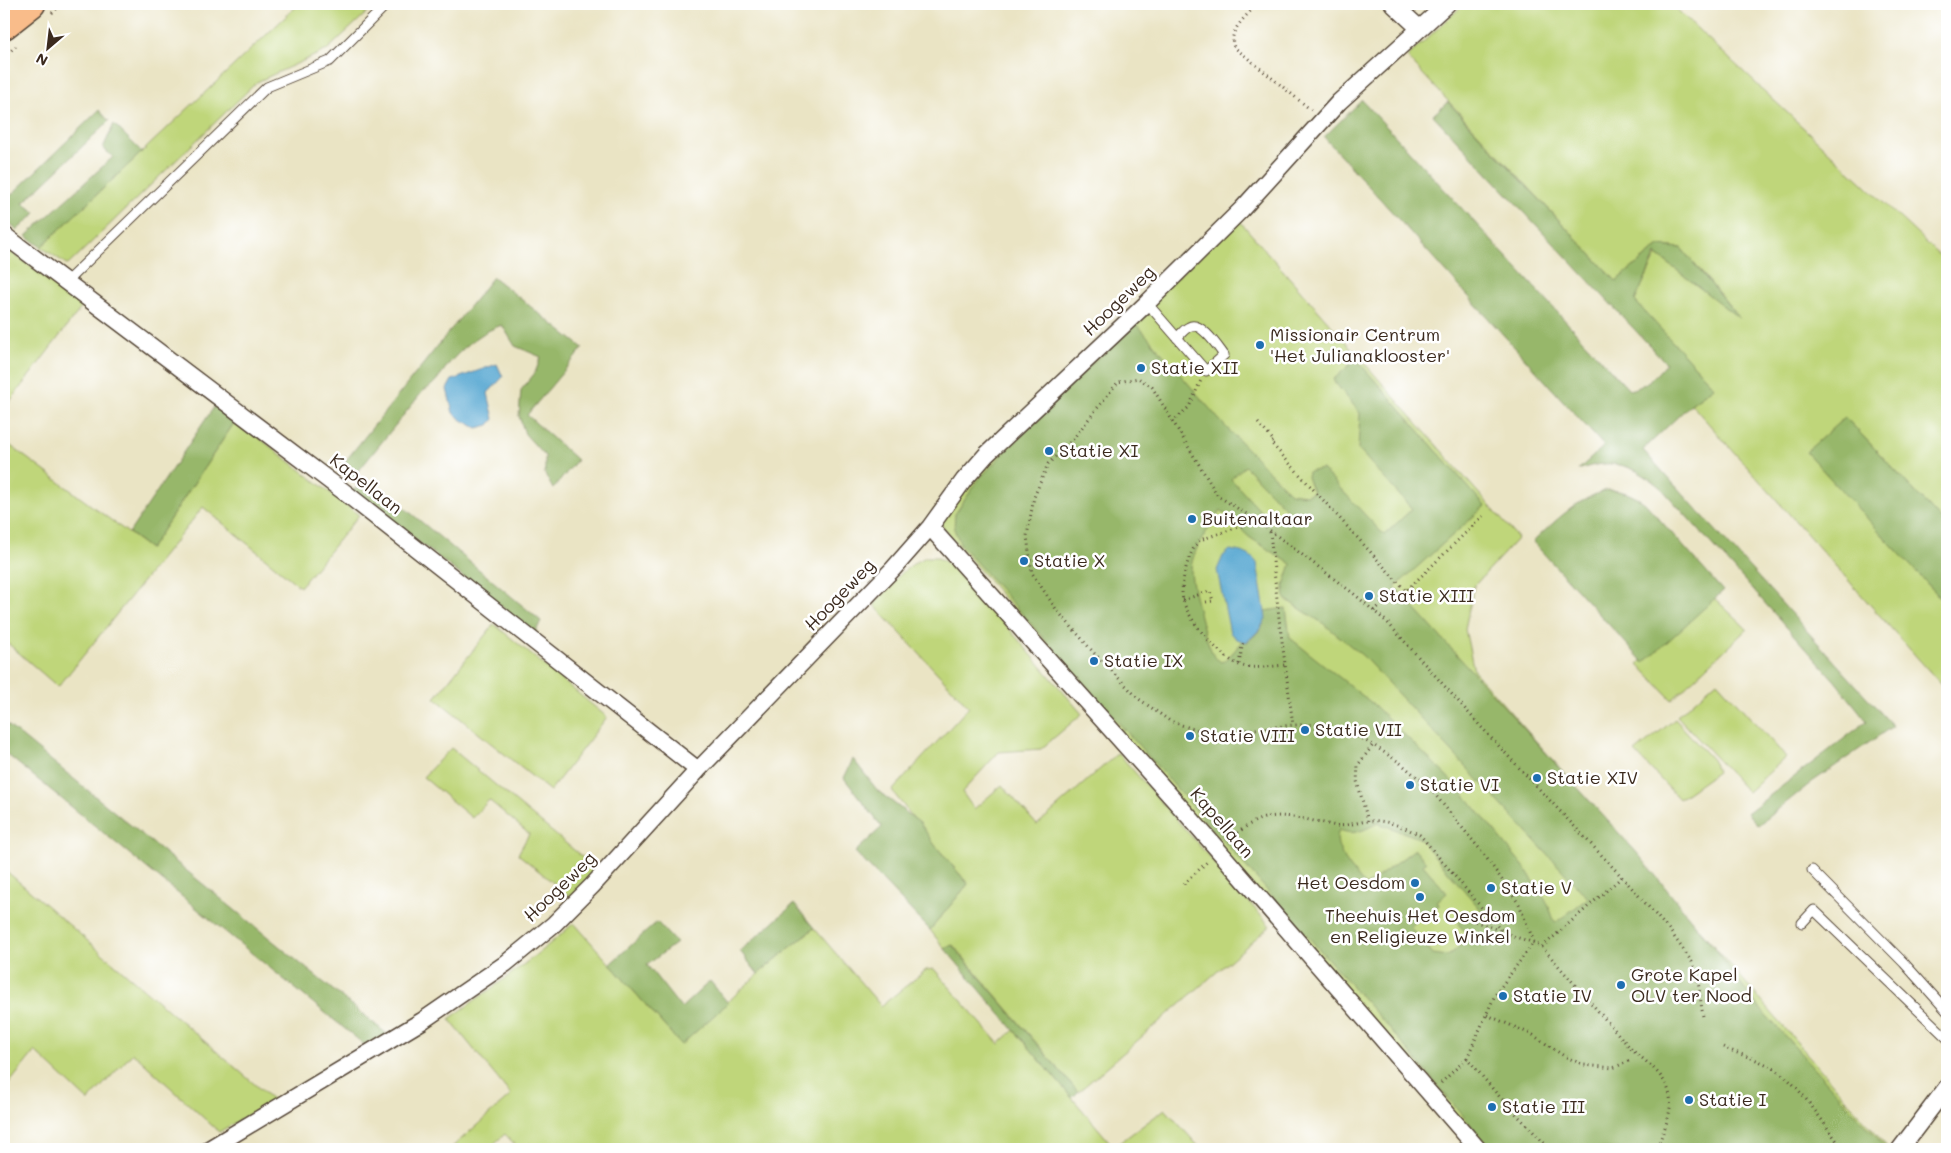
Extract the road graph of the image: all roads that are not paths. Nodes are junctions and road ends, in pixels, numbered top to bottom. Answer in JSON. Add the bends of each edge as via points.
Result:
{"nodes":[{"id":1,"x":386,"y":4,"type":"edge"},
{"id":2,"x":1392,"y":4,"type":"edge"},
{"id":3,"x":1447,"y":4,"type":"edge"},
{"id":4,"x":1419,"y":28,"type":"junction"},
{"id":5,"x":4,"y":235,"type":"edge"},
{"id":6,"x":67,"y":281,"type":"junction"},
{"id":7,"x":1147,"y":303,"type":"junction"},
{"id":8,"x":1177,"y":338,"type":"junction"},
{"id":9,"x":930,"y":527,"type":"junction"},
{"id":10,"x":698,"y":770,"type":"junction"},
{"id":11,"x":1812,"y":870,"type":"dead end"},
{"id":12,"x":1802,"y":923,"type":"dead end"},
{"id":13,"x":1947,"y":1011,"type":"edge"},
{"id":14,"x":1947,"y":1038,"type":"edge"},
{"id":15,"x":1947,"y":1087,"type":"edge"},
{"id":16,"x":209,"y":1149,"type":"edge"},
{"id":17,"x":1478,"y":1149,"type":"edge"},
{"id":18,"x":1900,"y":1149,"type":"edge"}],
"edges":[{"from":1,"to":6,"type":"lane","via":[[330,61],[267,87]]},
{"from":2,"to":4,"type":"street"},
{"from":3,"to":4,"type":"street","name":"Hoogeweg"},
{"from":4,"to":7,"type":"street","name":"Hoogeweg","via":[[1339,102],[1242,209]]},
{"from":5,"to":6,"type":"street","name":"Kapellaan"},
{"from":6,"to":10,"type":"street","name":"Kapellaan","via":[[343,491]]},
{"from":7,"to":8,"type":"lane"},
{"from":7,"to":9,"type":"street","name":"Hoogeweg","via":[[986,455]]},
{"from":8,"to":8,"type":"lane","via":[[1206,371],[1224,355],[1195,325]]},
{"from":9,"to":10,"type":"street","name":"Hoogeweg"},
{"from":9,"to":17,"type":"street","name":"Kapellaan"},
{"from":10,"to":16,"type":"street","name":"Hoogeweg","via":[[592,886],[554,924],[505,964],[422,1021]]},
{"from":11,"to":13,"type":"lane"},
{"from":12,"to":14,"type":"lane","via":[[1814,910]]},
{"from":15,"to":18,"type":"street"}]}
